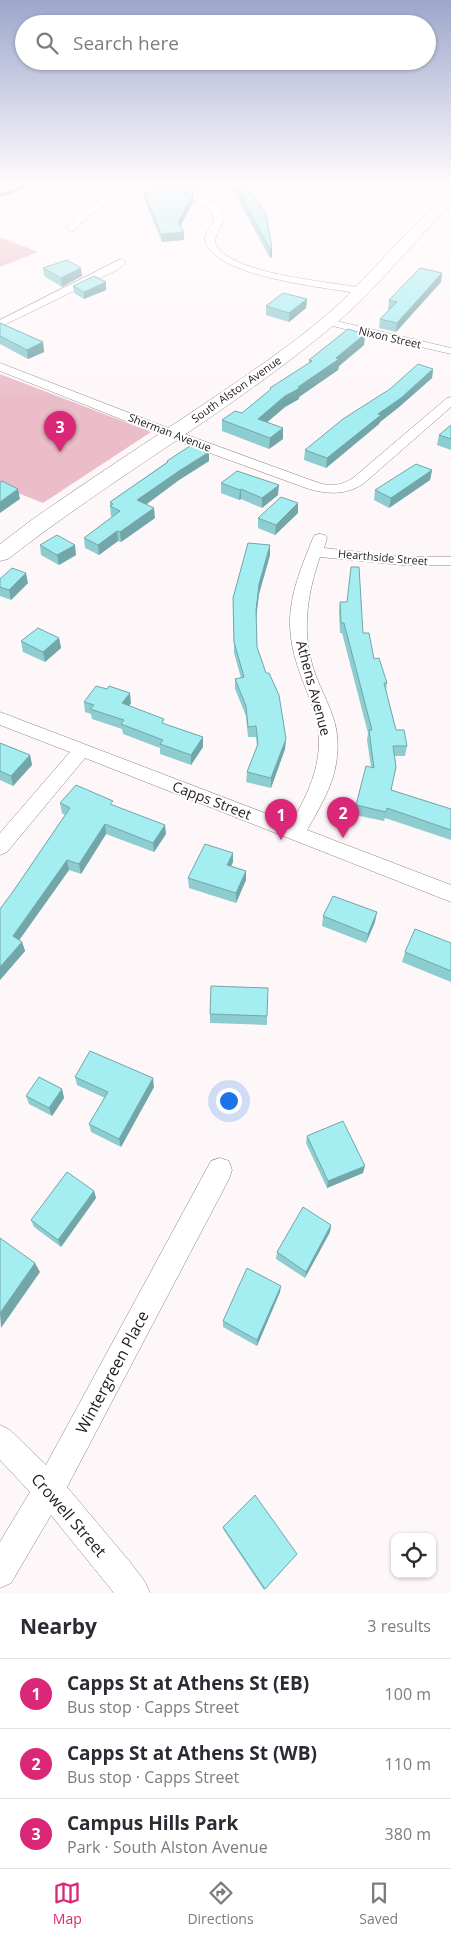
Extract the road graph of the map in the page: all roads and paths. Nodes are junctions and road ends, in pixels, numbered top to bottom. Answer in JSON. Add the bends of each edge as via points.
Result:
{"nodes":[{"id":1,"x":218,"y":254,"type":"edge"},
{"id":2,"x":397,"y":254,"type":"edge"},
{"id":3,"x":120,"y":262,"type":"dead end"},
{"id":4,"x":362,"y":291,"type":"junction"},
{"id":5,"x":328,"y":322,"type":"junction"},
{"id":6,"x":0,"y":324,"type":"edge"},
{"id":7,"x":451,"y":351,"type":"edge"},
{"id":8,"x":0,"y":367,"type":"edge"},
{"id":9,"x":451,"y":401,"type":"edge"},
{"id":10,"x":171,"y":434,"type":"junction"},
{"id":11,"x":318,"y":545,"type":"joint"},
{"id":12,"x":0,"y":554,"type":"edge"},
{"id":13,"x":451,"y":561,"type":"edge"},
{"id":14,"x":0,"y":718,"type":"edge"},
{"id":15,"x":82,"y":750,"type":"junction"},
{"id":16,"x":295,"y":833,"type":"junction"},
{"id":17,"x":0,"y":847,"type":"edge"},
{"id":18,"x":451,"y":894,"type":"edge"},
{"id":19,"x":220,"y":1170,"type":"dead end"},
{"id":20,"x":0,"y":1440,"type":"edge"},
{"id":21,"x":48,"y":1491,"type":"junction"},
{"id":22,"x":0,"y":1572,"type":"edge"},
{"id":23,"x":134,"y":1593,"type":"edge"}],
"edges":[{"from":1,"to":4,"type":"street","via":[[260,271]]},
{"from":2,"to":4,"type":"street","name":"South Alston Avenue"},
{"from":3,"to":6,"type":"street"},
{"from":4,"to":5,"type":"street","name":"South Alston Avenue"},
{"from":5,"to":7,"type":"street","name":"Nixon Street"},
{"from":5,"to":10,"type":"street","name":"South Alston Avenue"},
{"from":8,"to":10,"type":"street","name":"Sherman Avenue"},
{"from":9,"to":10,"type":"street","name":"Sherman Avenue","via":[[358,481],[341,490],[311,485]]},
{"from":10,"to":12,"type":"street","name":"South Alston Avenue","via":[[112,471]]},
{"from":11,"to":13,"type":"street","name":"Hearthside Street","via":[[402,561]]},
{"from":11,"to":16,"type":"street","name":"Athens Avenue","via":[[305,577],[298,627],[308,675],[327,725],[329,762],[317,796]]},
{"from":14,"to":15,"type":"street","name":"Capps Street"},
{"from":15,"to":16,"type":"street","name":"Capps Street"},
{"from":15,"to":17,"type":"street"},
{"from":16,"to":18,"type":"street","name":"Capps Street"},
{"from":19,"to":21,"type":"street","name":"Wintergreen Place"},
{"from":20,"to":21,"type":"street","name":"Crowell Street"},
{"from":21,"to":22,"type":"street","name":"Wintergreen Place"},
{"from":21,"to":23,"type":"street","name":"Crowell Street","via":[[82,1527]]}]}
